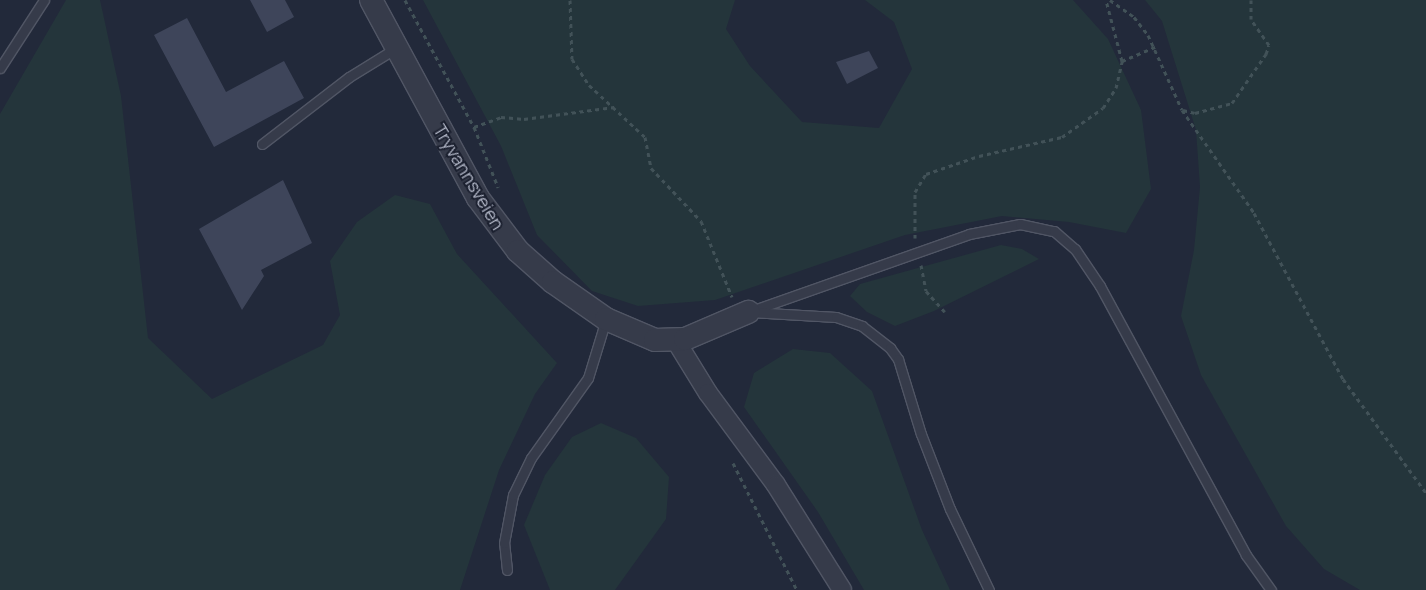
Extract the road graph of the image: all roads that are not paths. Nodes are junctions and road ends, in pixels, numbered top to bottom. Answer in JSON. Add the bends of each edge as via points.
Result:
{"nodes":[{"id":1,"x":44,"y":0,"type":"edge"},
{"id":2,"x":371,"y":0,"type":"edge"},
{"id":3,"x":396,"y":48,"type":"junction"},
{"id":4,"x":0,"y":68,"type":"edge"},
{"id":5,"x":262,"y":144,"type":"dead end"},
{"id":6,"x":745,"y":313,"type":"junction"},
{"id":7,"x":606,"y":319,"type":"junction"},
{"id":8,"x":676,"y":341,"type":"junction"},
{"id":9,"x":507,"y":570,"type":"dead end"},
{"id":10,"x":842,"y":590,"type":"edge"},
{"id":11,"x":989,"y":590,"type":"edge"},
{"id":12,"x":1271,"y":590,"type":"edge"}],
"edges":[{"from":1,"to":4,"type":"lane"},
{"from":2,"to":3,"type":"street","name":"Tryvannsveien"},
{"from":3,"to":5,"type":"lane","via":[[349,77]]},
{"from":3,"to":7,"type":"street","name":"Tryvannsveien","via":[[466,176],[504,235],[553,282]]},
{"from":6,"to":8,"type":"street"},
{"from":6,"to":11,"type":"lane","via":[[836,317],[862,326],[890,348],[898,359],[921,434],[950,510]]},
{"from":6,"to":12,"type":"lane","via":[[968,234],[1020,224],[1038,226],[1065,238],[1100,286],[1246,554]]},
{"from":7,"to":8,"type":"street","name":"Tryvannsveien","via":[[636,334]]},
{"from":7,"to":9,"type":"lane","via":[[588,378],[531,458],[513,495],[504,543]]},
{"from":8,"to":10,"type":"street","via":[[776,486]]}]}
